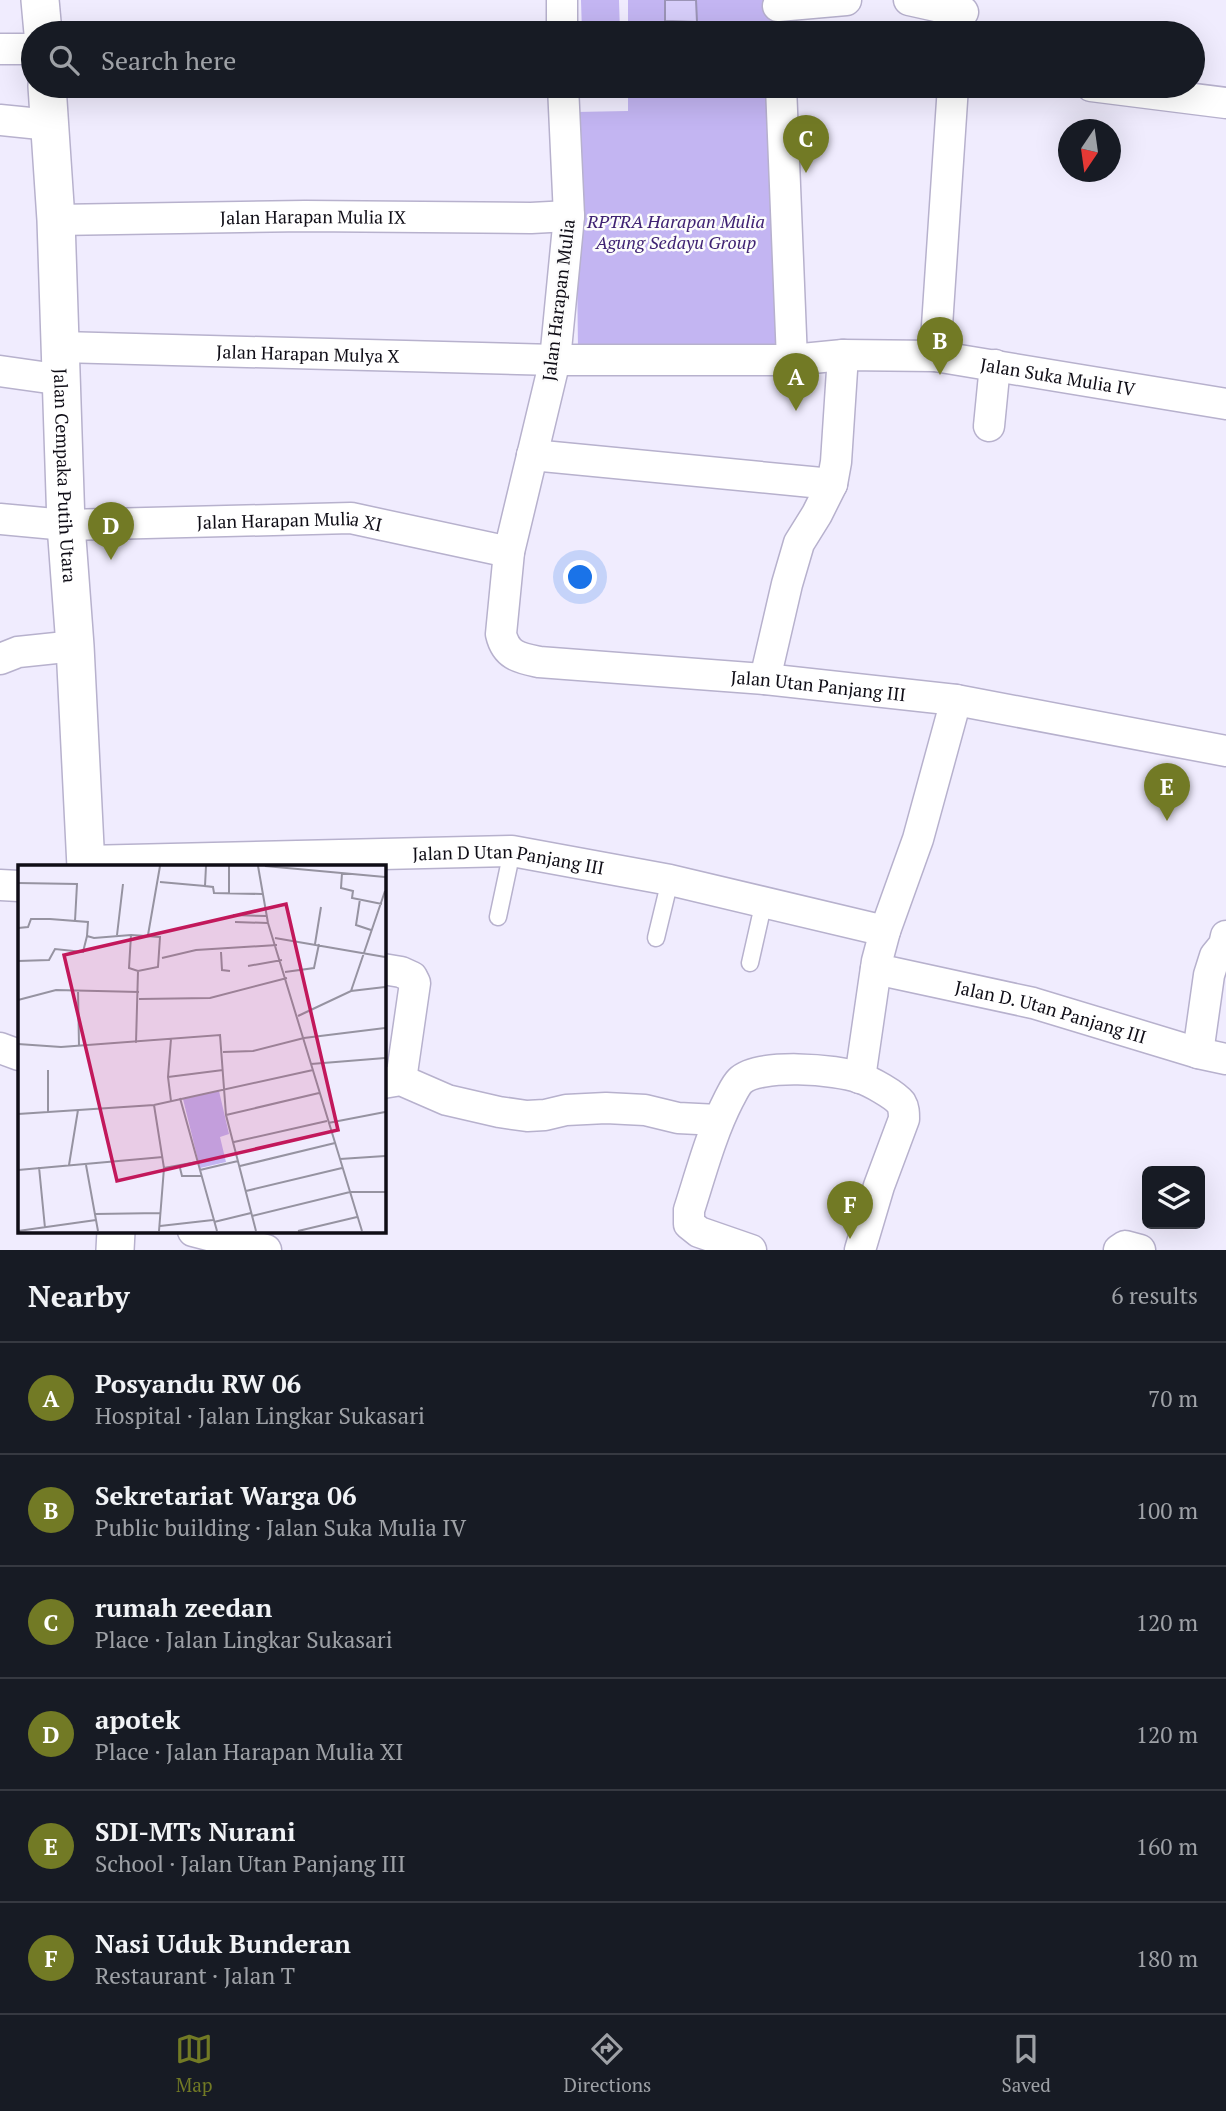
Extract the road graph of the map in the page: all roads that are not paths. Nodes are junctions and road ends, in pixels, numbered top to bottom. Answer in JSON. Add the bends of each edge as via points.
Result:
{"nodes":[{"id":1,"x":40,"y":0,"type":"edge"},
{"id":2,"x":562,"y":0,"type":"edge"},
{"id":3,"x":846,"y":0,"type":"edge"},
{"id":4,"x":909,"y":0,"type":"edge"},
{"id":5,"x":778,"y":13,"type":"edge"},
{"id":6,"x":963,"y":15,"type":"edge"},
{"id":7,"x":42,"y":21,"type":"edge"},
{"id":8,"x":562,"y":21,"type":"edge"},
{"id":9,"x":0,"y":49,"type":"edge"},
{"id":10,"x":21,"y":50,"type":"edge"},
{"id":11,"x":48,"y":98,"type":"edge"},
{"id":12,"x":564,"y":98,"type":"edge"},
{"id":13,"x":781,"y":98,"type":"edge"},
{"id":14,"x":952,"y":98,"type":"edge"},
{"id":15,"x":1186,"y":98,"type":"edge"},
{"id":16,"x":1226,"y":103,"type":"edge"},
{"id":17,"x":0,"y":120,"type":"edge"},
{"id":18,"x":50,"y":125,"type":"junction"},
{"id":19,"x":569,"y":216,"type":"junction"},
{"id":20,"x":56,"y":220,"type":"junction"},
{"id":21,"x":843,"y":355,"type":"junction"},
{"id":22,"x":936,"y":356,"type":"junction"},
{"id":23,"x":555,"y":360,"type":"junction"},
{"id":24,"x":792,"y":360,"type":"junction"},
{"id":25,"x":62,"y":364,"type":"junction"},
{"id":26,"x":995,"y":365,"type":"junction"},
{"id":27,"x":0,"y":371,"type":"edge"},
{"id":28,"x":1226,"y":404,"type":"edge"},
{"id":29,"x":989,"y":426,"type":"dead end"},
{"id":30,"x":532,"y":454,"type":"junction"},
{"id":31,"x":832,"y":484,"type":"junction"},
{"id":32,"x":0,"y":519,"type":"edge"},
{"id":33,"x":66,"y":525,"type":"junction"},
{"id":34,"x":509,"y":552,"type":"junction"},
{"id":35,"x":75,"y":646,"type":"junction"},
{"id":36,"x":0,"y":659,"type":"edge"},
{"id":37,"x":765,"y":679,"type":"junction"},
{"id":38,"x":956,"y":700,"type":"junction"},
{"id":39,"x":1226,"y":751,"type":"edge"},
{"id":40,"x":512,"y":851,"type":"junction"},
{"id":41,"x":85,"y":864,"type":"edge"},
{"id":42,"x":670,"y":880,"type":"junction"},
{"id":43,"x":0,"y":885,"type":"edge"},
{"id":44,"x":18,"y":886,"type":"edge"},
{"id":45,"x":764,"y":901,"type":"junction"},
{"id":46,"x":498,"y":917,"type":"dead end"},
{"id":47,"x":885,"y":931,"type":"junction"},
{"id":48,"x":1226,"y":936,"type":"edge"},
{"id":49,"x":656,"y":938,"type":"dead end"},
{"id":50,"x":750,"y":962,"type":"dead end"},
{"id":51,"x":385,"y":969,"type":"edge"},
{"id":52,"x":876,"y":969,"type":"junction"},
{"id":53,"x":0,"y":1048,"type":"edge"},
{"id":54,"x":18,"y":1055,"type":"edge"},
{"id":55,"x":1212,"y":1056,"type":"edge"},
{"id":56,"x":860,"y":1077,"type":"junction"},
{"id":57,"x":392,"y":1082,"type":"edge"},
{"id":58,"x":718,"y":1119,"type":"junction"},
{"id":59,"x":116,"y":1232,"type":"edge"},
{"id":60,"x":197,"y":1232,"type":"edge"},
{"id":61,"x":116,"y":1250,"type":"edge"},
{"id":62,"x":266,"y":1250,"type":"edge"},
{"id":63,"x":751,"y":1250,"type":"edge"},
{"id":64,"x":860,"y":1250,"type":"edge"},
{"id":65,"x":1119,"y":1250,"type":"edge"},
{"id":66,"x":1140,"y":1250,"type":"edge"}],
"edges":[{"from":1,"to":7,"type":"street"},
{"from":2,"to":8,"type":"street"},
{"from":3,"to":5,"type":"street"},
{"from":4,"to":6,"type":"street"},
{"from":9,"to":10,"type":"street"},
{"from":11,"to":18,"type":"street","name":"Jalan Cempaka Putih Utara"},
{"from":12,"to":19,"type":"street","name":"Jalan Harapan Mulia"},
{"from":13,"to":24,"type":"street"},
{"from":14,"to":22,"type":"street"},
{"from":15,"to":16,"type":"street"},
{"from":17,"to":18,"type":"street"},
{"from":18,"to":20,"type":"street","name":"Jalan Cempaka Putih Utara"},
{"from":19,"to":20,"type":"street","name":"Jalan Harapan Mulia IX"},
{"from":19,"to":23,"type":"street","name":"Jalan Harapan Mulia"},
{"from":20,"to":25,"type":"street","name":"Jalan Cempaka Putih Utara"},
{"from":21,"to":22,"type":"street","name":"Jalan Suka Mulia IV"},
{"from":21,"to":24,"type":"street","name":"Jalan Suka Mulia IV"},
{"from":21,"to":31,"type":"street"},
{"from":22,"to":26,"type":"street","name":"Jalan Suka Mulia IV"},
{"from":23,"to":24,"type":"street","name":"Jalan Suka Mulia IV"},
{"from":23,"to":25,"type":"street","name":"Jalan Harapan Mulya X"},
{"from":23,"to":30,"type":"street","name":"Jalan Harapan Mulia"},
{"from":25,"to":27,"type":"street","name":"Jalan Harapan Mulya X"},
{"from":25,"to":33,"type":"street","name":"Jalan Cempaka Putih Utara"},
{"from":26,"to":28,"type":"street","name":"Jalan Suka Mulia IV"},
{"from":26,"to":29,"type":"street"},
{"from":30,"to":31,"type":"street"},
{"from":30,"to":34,"type":"street","name":"Jalan Harapan Mulia"},
{"from":31,"to":37,"type":"street","via":[[799,543]]},
{"from":32,"to":33,"type":"street","name":"Jalan Harapan Mulia XI"},
{"from":33,"to":34,"type":"street","name":"Jalan Harapan Mulia XI","via":[[351,518]]},
{"from":33,"to":35,"type":"street","name":"Jalan Cempaka Putih Utara"},
{"from":34,"to":37,"type":"street","name":"Jalan Utan Panjang III","via":[[501,634],[511,653],[539,662]]},
{"from":35,"to":36,"type":"street","via":[[18,652]]},
{"from":35,"to":41,"type":"street","name":"Jalan Cempaka Putih Utara"},
{"from":37,"to":38,"type":"street","name":"Jalan Utan Panjang III"},
{"from":38,"to":39,"type":"street","name":"Jalan Utan Panjang III"},
{"from":38,"to":47,"type":"street","via":[[918,839]]},
{"from":40,"to":41,"type":"street","name":"Jalan D Utan Panjang III"},
{"from":40,"to":42,"type":"street","name":"Jalan D Utan Panjang III"},
{"from":40,"to":46,"type":"lane"},
{"from":42,"to":45,"type":"street","name":"Jalan D Utan Panjang III"},
{"from":42,"to":49,"type":"lane"},
{"from":43,"to":44,"type":"street"},
{"from":45,"to":47,"type":"street","name":"Jalan D Utan Panjang III"},
{"from":45,"to":50,"type":"lane"},
{"from":47,"to":52,"type":"street"},
{"from":48,"to":55,"type":"street","via":[[1209,975]]},
{"from":51,"to":57,"type":"street","via":[[412,977],[415,984]]},
{"from":52,"to":55,"type":"street","name":"Jalan D. Utan Panjang III","via":[[1033,1003]]},
{"from":52,"to":56,"type":"street"},
{"from":53,"to":54,"type":"street"},
{"from":56,"to":58,"type":"street","via":[[817,1070],[750,1074],[739,1082]]},
{"from":56,"to":64,"type":"street","via":[[904,1107],[904,1119]]},
{"from":57,"to":58,"type":"street","via":[[447,1100],[527,1116],[606,1108]]},
{"from":58,"to":63,"type":"street","via":[[689,1210],[689,1224]]},
{"from":59,"to":61,"type":"street"},
{"from":60,"to":62,"type":"street"},
{"from":65,"to":66,"type":"street","via":[[1125,1246]]}]}
